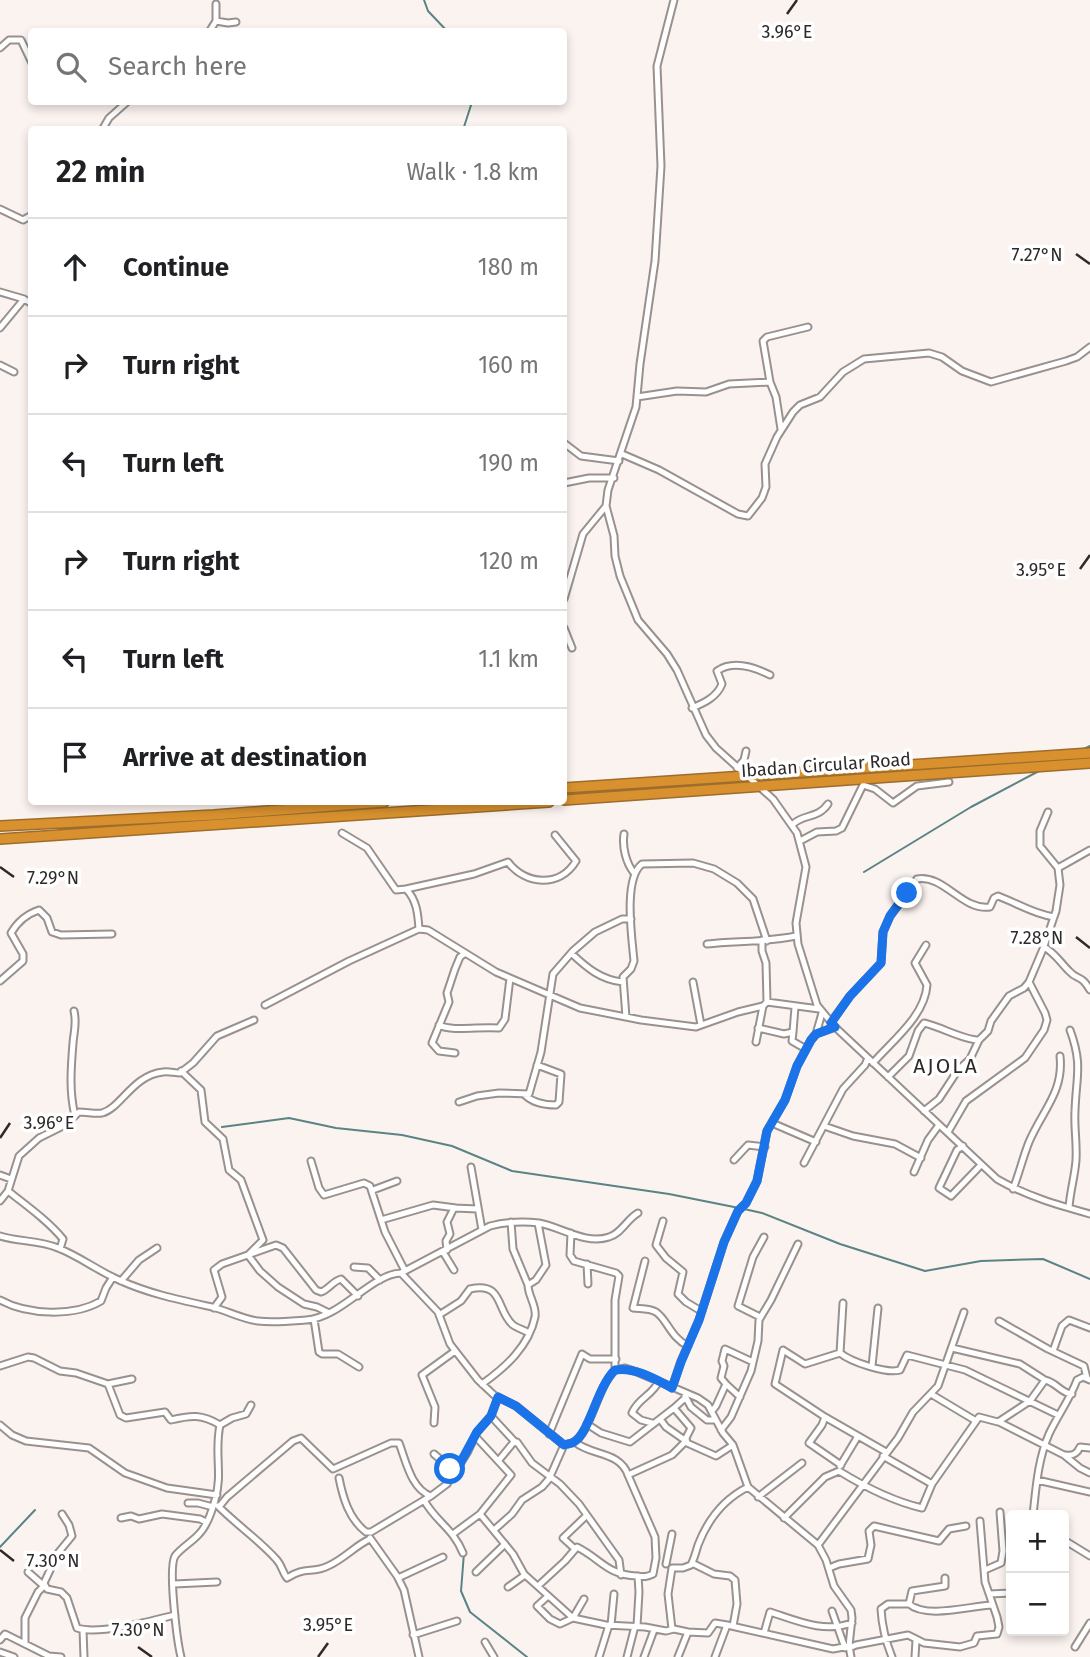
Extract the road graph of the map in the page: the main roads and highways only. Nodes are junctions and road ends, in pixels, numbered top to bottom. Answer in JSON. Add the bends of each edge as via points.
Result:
{"nodes":[{"id":1,"x":1090,"y":753,"type":"edge"},
{"id":2,"x":1090,"y":763,"type":"edge"},
{"id":3,"x":567,"y":788,"type":"edge"},
{"id":4,"x":567,"y":800,"type":"edge"},
{"id":5,"x":345,"y":805,"type":"edge"},
{"id":6,"x":504,"y":805,"type":"edge"},
{"id":7,"x":0,"y":826,"type":"edge"},
{"id":8,"x":0,"y":839,"type":"edge"}],
"edges":[{"from":1,"to":3,"type":"highway","name":"Ibadan Circular Road"},
{"from":2,"to":4,"type":"highway","name":"Ibadan Circular Road"},
{"from":5,"to":7,"type":"highway"},
{"from":6,"to":8,"type":"highway"}]}
